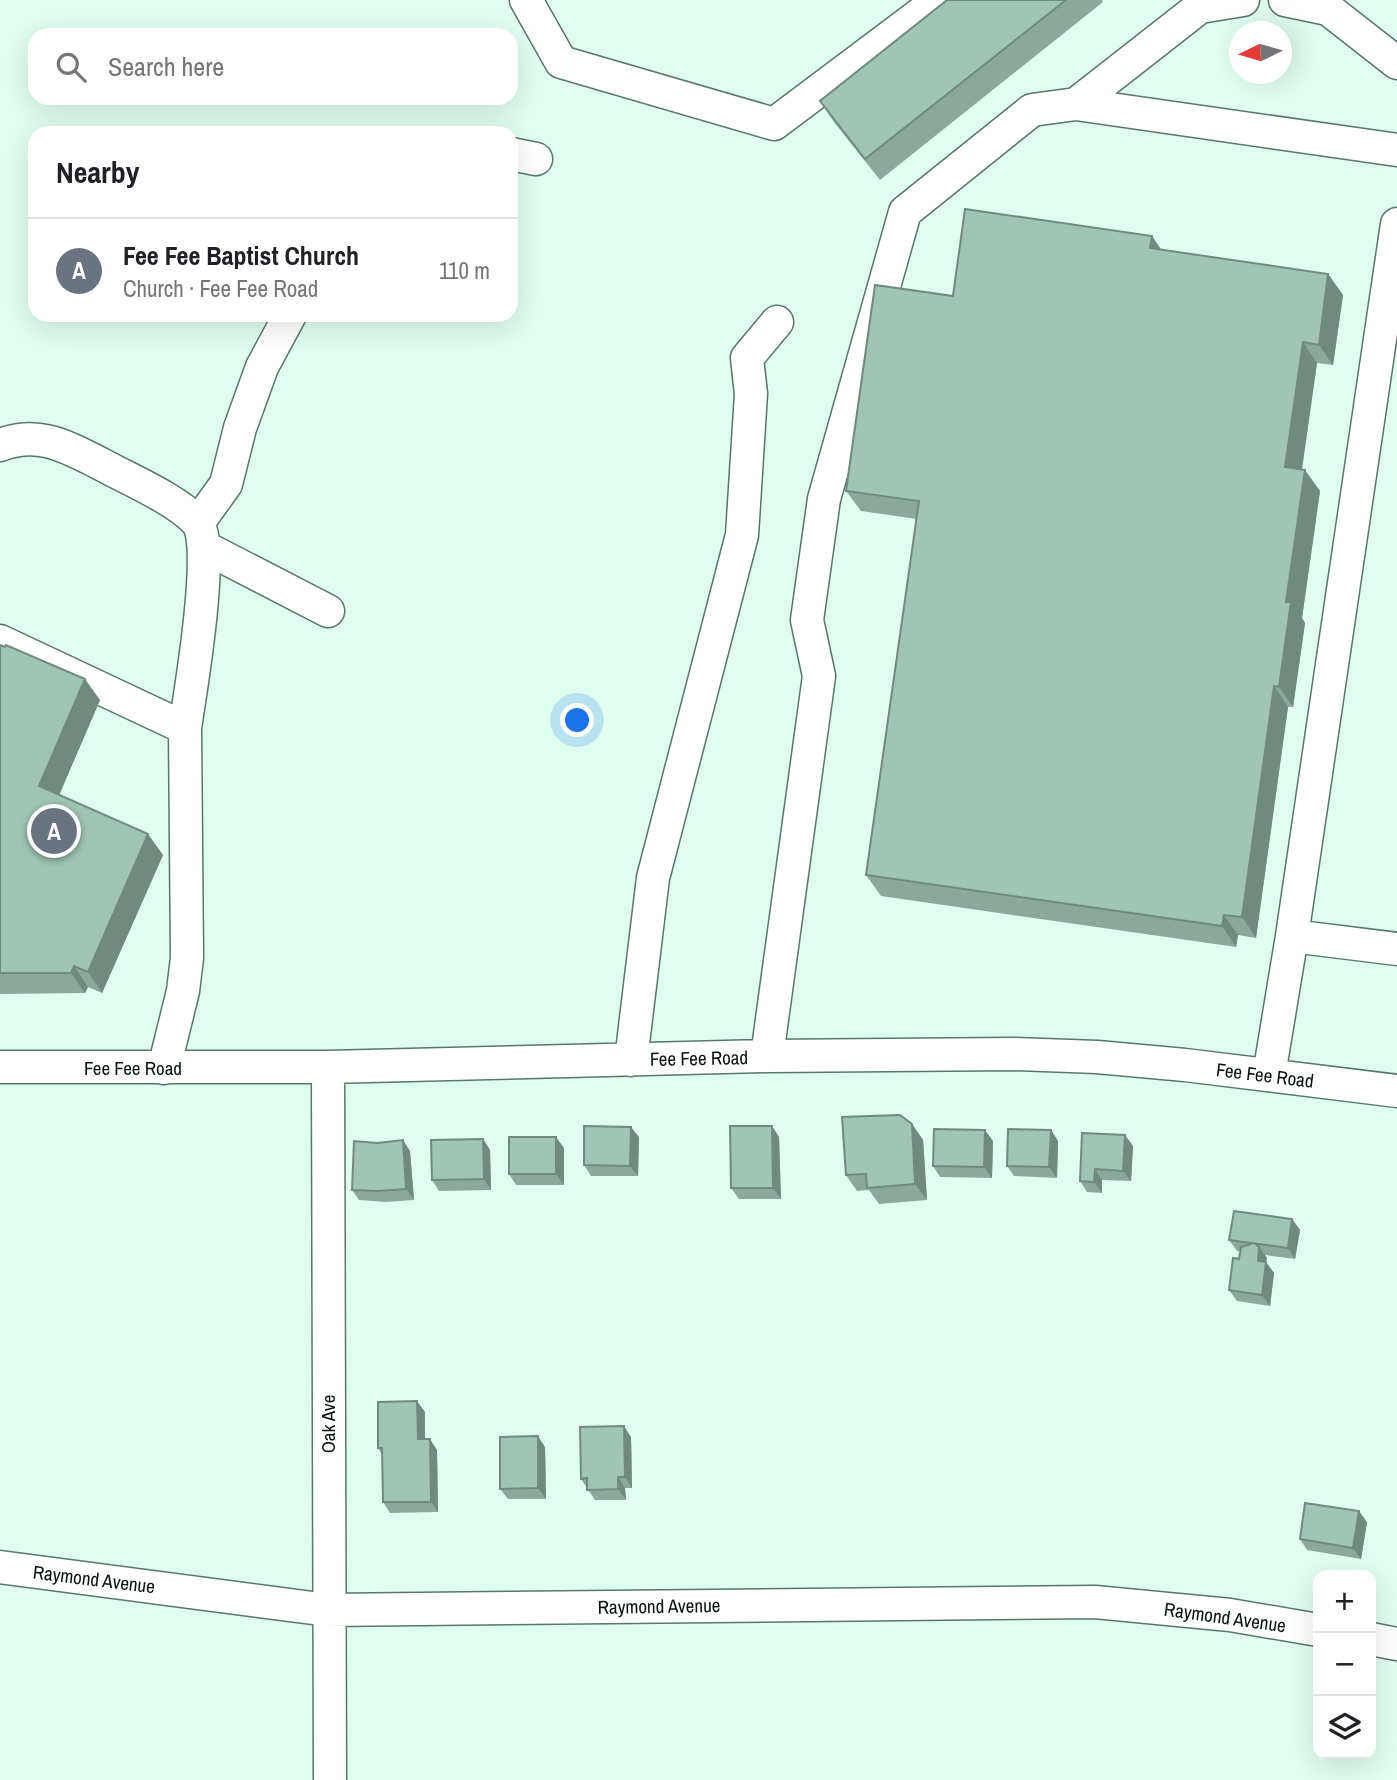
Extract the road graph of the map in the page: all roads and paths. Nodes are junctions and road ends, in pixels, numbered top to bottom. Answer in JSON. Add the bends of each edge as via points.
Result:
{"nodes":[{"id":1,"x":526,"y":0,"type":"edge"},
{"id":2,"x":939,"y":0,"type":"edge"},
{"id":3,"x":1243,"y":0,"type":"edge"},
{"id":4,"x":1284,"y":0,"type":"edge"},
{"id":5,"x":1397,"y":63,"type":"edge"},
{"id":6,"x":1076,"y":104,"type":"junction"},
{"id":7,"x":1397,"y":150,"type":"edge"},
{"id":8,"x":1397,"y":224,"type":"edge"},
{"id":9,"x":286,"y":322,"type":"edge"},
{"id":10,"x":777,"y":322,"type":"dead end"},
{"id":11,"x":0,"y":445,"type":"edge"},
{"id":12,"x":201,"y":535,"type":"junction"},
{"id":13,"x":328,"y":611,"type":"dead end"},
{"id":14,"x":0,"y":641,"type":"edge"},
{"id":15,"x":185,"y":728,"type":"junction"},
{"id":16,"x":1292,"y":936,"type":"junction"},
{"id":17,"x":1397,"y":949,"type":"edge"},
{"id":18,"x":766,"y":1056,"type":"junction"},
{"id":19,"x":631,"y":1059,"type":"junction"},
{"id":20,"x":0,"y":1067,"type":"edge"},
{"id":21,"x":328,"y":1067,"type":"junction"},
{"id":22,"x":164,"y":1068,"type":"junction"},
{"id":23,"x":1269,"y":1075,"type":"junction"},
{"id":24,"x":1397,"y":1091,"type":"edge"},
{"id":25,"x":0,"y":1567,"type":"edge"},
{"id":26,"x":328,"y":1610,"type":"junction"},
{"id":27,"x":1313,"y":1629,"type":"edge"},
{"id":28,"x":1376,"y":1640,"type":"edge"},
{"id":29,"x":1397,"y":1644,"type":"edge"},
{"id":30,"x":330,"y":1780,"type":"edge"}],
"edges":[{"from":1,"to":2,"type":"street","via":[[561,62],[774,124]]},
{"from":3,"to":6,"type":"street","via":[[1200,8]]},
{"from":4,"to":5,"type":"street","via":[[1328,9]]},
{"from":6,"to":7,"type":"street"},
{"from":6,"to":18,"type":"street","via":[[1032,110],[905,212],[824,499],[807,620],[819,676]]},
{"from":8,"to":16,"type":"street"},
{"from":9,"to":12,"type":"street","via":[[262,366],[226,484]]},
{"from":10,"to":19,"type":"street","via":[[747,358],[751,394],[742,535],[653,878]]},
{"from":11,"to":12,"type":"street","via":[[33,438],[65,446],[162,496]]},
{"from":12,"to":13,"type":"street"},
{"from":12,"to":15,"type":"street","via":[[199,628]]},
{"from":14,"to":15,"type":"street"},
{"from":15,"to":22,"type":"street","via":[[187,958]]},
{"from":16,"to":17,"type":"street"},
{"from":16,"to":23,"type":"street"},
{"from":18,"to":19,"type":"street","name":"Fee Fee Road"},
{"from":18,"to":23,"type":"street","name":"Fee Fee Road","via":[[1027,1054]]},
{"from":19,"to":21,"type":"street","name":"Fee Fee Road"},
{"from":20,"to":22,"type":"street","name":"Fee Fee Road"},
{"from":21,"to":22,"type":"street","name":"Fee Fee Road"},
{"from":21,"to":26,"type":"street","name":"Oak Ave"},
{"from":23,"to":24,"type":"street","name":"Fee Fee Road"},
{"from":25,"to":26,"type":"street","name":"Raymond Avenue"},
{"from":26,"to":27,"type":"street","name":"Raymond Avenue","via":[[1095,1602],[1230,1615]]},
{"from":26,"to":30,"type":"street","name":"Oak Ave"},
{"from":28,"to":29,"type":"street"}]}
